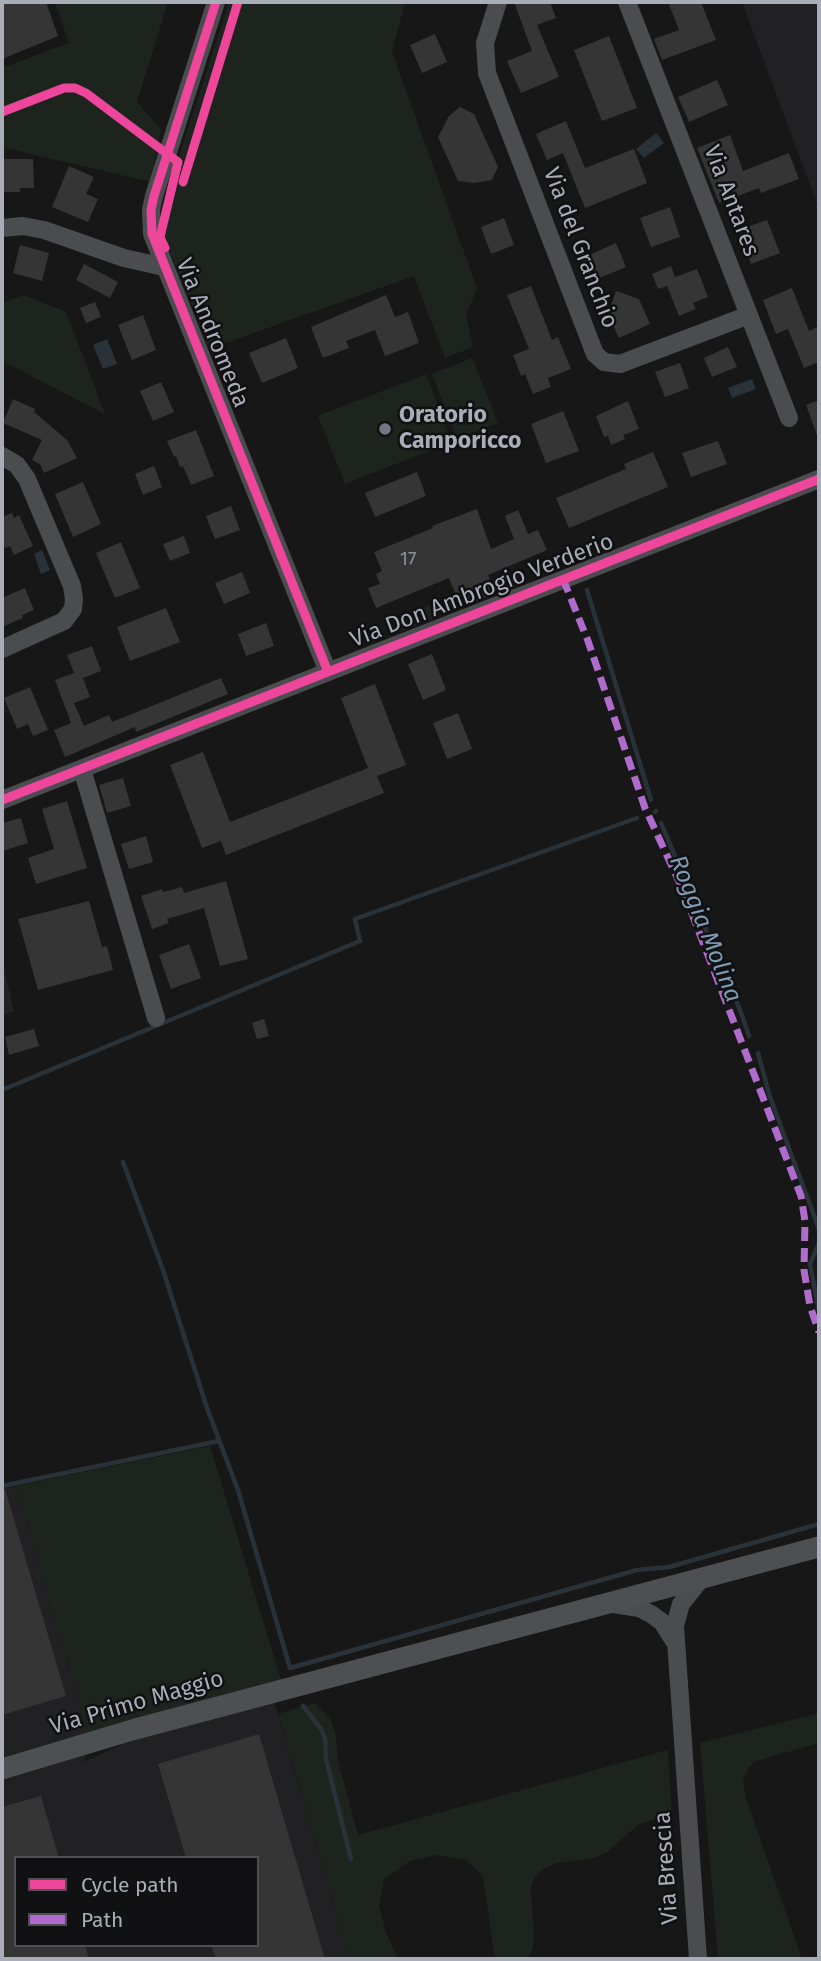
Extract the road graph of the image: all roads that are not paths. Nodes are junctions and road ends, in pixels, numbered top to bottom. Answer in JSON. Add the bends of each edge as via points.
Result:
{"nodes":[{"id":1,"x":216,"y":2,"type":"edge"},
{"id":2,"x":498,"y":2,"type":"edge"},
{"id":3,"x":627,"y":2,"type":"edge"},
{"id":4,"x":2,"y":229,"type":"edge"},
{"id":5,"x":164,"y":267,"type":"junction"},
{"id":6,"x":749,"y":315,"type":"junction"},
{"id":7,"x":789,"y":418,"type":"dead end"},
{"id":8,"x":2,"y":456,"type":"edge"},
{"id":9,"x":819,"y":479,"type":"edge"},
{"id":10,"x":2,"y":649,"type":"edge"},
{"id":11,"x":328,"y":672,"type":"junction"},
{"id":12,"x":82,"y":769,"type":"junction"},
{"id":13,"x":2,"y":800,"type":"edge"},
{"id":14,"x":156,"y":1018,"type":"dead end"},
{"id":15,"x":819,"y":1547,"type":"edge"},
{"id":16,"x":701,"y":1579,"type":"junction"},
{"id":17,"x":609,"y":1604,"type":"junction"},
{"id":18,"x":676,"y":1644,"type":"junction"},
{"id":19,"x":2,"y":1769,"type":"edge"},
{"id":20,"x":698,"y":1959,"type":"edge"}],
"edges":[{"from":1,"to":5,"type":"street","name":"Via Andromeda","via":[[152,203],[152,239]]},
{"from":2,"to":6,"type":"street","name":"Via del Granchio","via":[[485,43],[487,74],[595,354],[604,362],[620,364]]},
{"from":3,"to":6,"type":"street","name":"Via Antares"},
{"from":4,"to":5,"type":"street","via":[[44,230]]},
{"from":5,"to":11,"type":"street","name":"Via Andromeda","via":[[323,638]]},
{"from":6,"to":7,"type":"street","name":"Via Antares"},
{"from":8,"to":10,"type":"street","via":[[17,465],[27,479],[74,599],[64,621]]},
{"from":9,"to":11,"type":"street","name":"Via Don Ambrogio Verderio"},
{"from":11,"to":12,"type":"street","name":"Via Don Ambrogio Verderio"},
{"from":12,"to":13,"type":"street","name":"Via Don Ambrogio Verderio"},
{"from":12,"to":14,"type":"street"},
{"from":15,"to":16,"type":"main road","name":"Via Primo Maggio"},
{"from":16,"to":17,"type":"main road","name":"Via Primo Maggio"},
{"from":16,"to":18,"type":"street","name":"Via Brescia","via":[[681,1604]]},
{"from":17,"to":18,"type":"street","via":[[625,1604],[651,1614]]},
{"from":17,"to":19,"type":"main road","name":"Via Primo Maggio","via":[[132,1730]]},
{"from":18,"to":20,"type":"street","name":"Via Brescia"}]}
